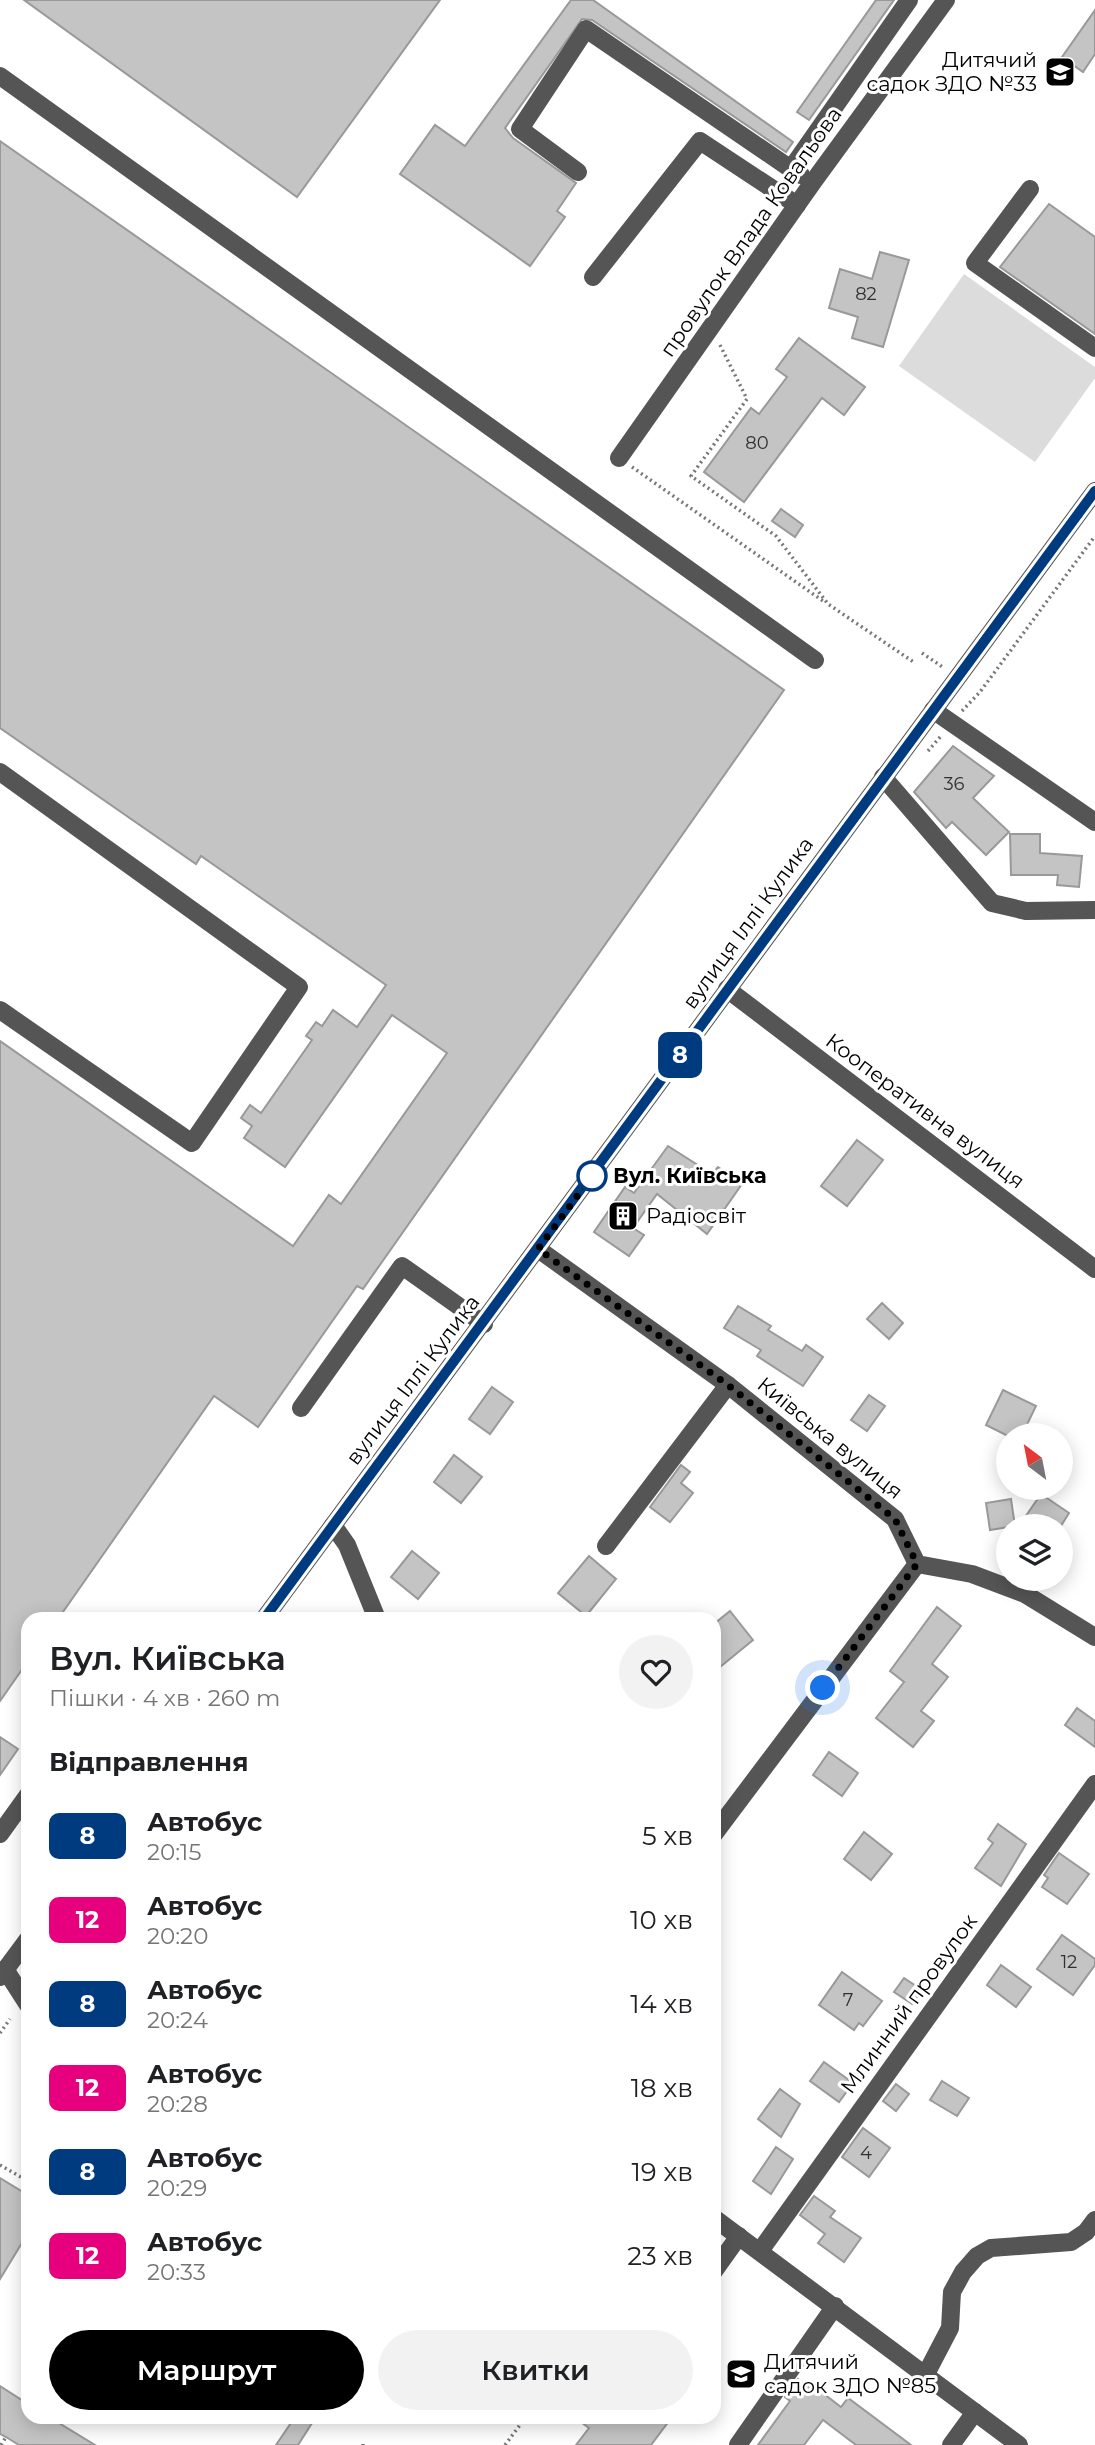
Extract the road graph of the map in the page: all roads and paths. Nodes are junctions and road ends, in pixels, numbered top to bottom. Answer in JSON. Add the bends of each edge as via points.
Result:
{"nodes":[{"id":1,"x":909,"y":0,"type":"edge"},
{"id":2,"x":946,"y":0,"type":"edge"},
{"id":3,"x":0,"y":76,"type":"edge"},
{"id":4,"x":791,"y":169,"type":"junction"},
{"id":5,"x":578,"y":172,"type":"dead end"},
{"id":6,"x":813,"y":182,"type":"junction"},
{"id":7,"x":1030,"y":190,"type":"dead end"},
{"id":8,"x":797,"y":205,"type":"junction"},
{"id":9,"x":593,"y":277,"type":"dead end"},
{"id":10,"x":711,"y":327,"type":"junction"},
{"id":11,"x":1095,"y":348,"type":"edge"},
{"id":12,"x":619,"y":458,"type":"joint"},
{"id":13,"x":1095,"y":491,"type":"edge"},
{"id":14,"x":1095,"y":536,"type":"edge"},
{"id":15,"x":828,"y":604,"type":"junction"},
{"id":16,"x":815,"y":660,"type":"dead end"},
{"id":17,"x":915,"y":663,"type":"dead end"},
{"id":18,"x":933,"y":710,"type":"junction"},
{"id":19,"x":952,"y":723,"type":"junction"},
{"id":20,"x":928,"y":752,"type":"dead end"},
{"id":21,"x":0,"y":772,"type":"edge"},
{"id":22,"x":883,"y":777,"type":"junction"},
{"id":23,"x":1095,"y":822,"type":"edge"},
{"id":24,"x":1095,"y":910,"type":"edge"},
{"id":25,"x":727,"y":989,"type":"junction"},
{"id":26,"x":0,"y":1010,"type":"edge"},
{"id":27,"x":538,"y":1249,"type":"junction"},
{"id":28,"x":1095,"y":1269,"type":"edge"},
{"id":29,"x":484,"y":1324,"type":"junction"},
{"id":30,"x":728,"y":1385,"type":"junction"},
{"id":31,"x":301,"y":1408,"type":"dead end"},
{"id":32,"x":333,"y":1525,"type":"junction"},
{"id":33,"x":606,"y":1546,"type":"dead end"},
{"id":34,"x":917,"y":1564,"type":"junction"},
{"id":35,"x":269,"y":1612,"type":"edge"},
{"id":36,"x":374,"y":1612,"type":"edge"},
{"id":37,"x":1095,"y":1636,"type":"edge"},
{"id":38,"x":1095,"y":1784,"type":"edge"},
{"id":39,"x":21,"y":1805,"type":"edge"},
{"id":40,"x":721,"y":1824,"type":"edge"},
{"id":41,"x":0,"y":1834,"type":"edge"},
{"id":42,"x":21,"y":1949,"type":"edge"},
{"id":43,"x":3,"y":1973,"type":"edge"},
{"id":44,"x":21,"y":1996,"type":"edge"},
{"id":45,"x":10,"y":2019,"type":"dead end"},
{"id":46,"x":0,"y":2033,"type":"edge"},
{"id":47,"x":0,"y":2165,"type":"edge"},
{"id":48,"x":21,"y":2177,"type":"edge"},
{"id":49,"x":1095,"y":2220,"type":"edge"},
{"id":50,"x":721,"y":2223,"type":"edge"},
{"id":51,"x":739,"y":2236,"type":"junction"},
{"id":52,"x":760,"y":2251,"type":"junction"},
{"id":53,"x":721,"y":2261,"type":"edge"},
{"id":54,"x":835,"y":2306,"type":"junction"},
{"id":55,"x":926,"y":2374,"type":"junction"},
{"id":56,"x":975,"y":2412,"type":"junction"},
{"id":57,"x":521,"y":2424,"type":"edge"},
{"id":58,"x":6,"y":2437,"type":"dead end"},
{"id":59,"x":1,"y":2445,"type":"edge"},
{"id":60,"x":505,"y":2445,"type":"edge"},
{"id":61,"x":738,"y":2445,"type":"edge"},
{"id":62,"x":951,"y":2445,"type":"edge"},
{"id":63,"x":1019,"y":2445,"type":"edge"}],
"edges":[{"from":1,"to":4,"type":"street"},
{"from":2,"to":6,"type":"street","name":"провулок Влада Ковальова"},
{"from":3,"to":16,"type":"street"},
{"from":4,"to":5,"type":"street","via":[[586,29],[520,128]]},
{"from":4,"to":6,"type":"street"},
{"from":6,"to":8,"type":"street","name":"провулок Влада Ковальова"},
{"from":7,"to":11,"type":"street","via":[[975,263]]},
{"from":8,"to":9,"type":"street","via":[[700,141]]},
{"from":8,"to":10,"type":"street","name":"провулок Влада Ковальова"},
{"from":10,"to":12,"type":"street","name":"провулок Влада Ковальова"},
{"from":10,"to":15,"type":"path","via":[[747,399],[691,476],[776,536]]},
{"from":12,"to":15,"type":"path"},
{"from":13,"to":18,"type":"street","name":"вулиця Іллі Кулика"},
{"from":14,"to":19,"type":"path"},
{"from":15,"to":17,"type":"path"},
{"from":18,"to":19,"type":"street"},
{"from":18,"to":22,"type":"street","name":"вулиця Іллі Кулика"},
{"from":19,"to":20,"type":"path"},
{"from":19,"to":23,"type":"street"},
{"from":21,"to":26,"type":"street","via":[[299,987],[192,1143]]},
{"from":22,"to":24,"type":"street","via":[[992,903],[1026,911]]},
{"from":22,"to":25,"type":"street","name":"вулиця Іллі Кулика"},
{"from":25,"to":27,"type":"street","name":"вулиця Іллі Кулика"},
{"from":25,"to":28,"type":"street","name":"Кооперативна вулиця"},
{"from":27,"to":29,"type":"street","name":"вулиця Іллі Кулика"},
{"from":27,"to":30,"type":"street","name":"Київська вулиця"},
{"from":29,"to":31,"type":"street","via":[[402,1266]]},
{"from":29,"to":32,"type":"street","name":"вулиця Іллі Кулика"},
{"from":30,"to":33,"type":"street"},
{"from":30,"to":34,"type":"street","name":"Київська вулиця","via":[[895,1519]]},
{"from":32,"to":35,"type":"street","name":"вулиця Іллі Кулика"},
{"from":32,"to":36,"type":"street","via":[[347,1545]]},
{"from":34,"to":37,"type":"street","via":[[972,1574],[1025,1594]]},
{"from":34,"to":40,"type":"street"},
{"from":38,"to":52,"type":"street","name":"Млинний провулок"},
{"from":39,"to":41,"type":"street"},
{"from":42,"to":43,"type":"street"},
{"from":43,"to":44,"type":"street"},
{"from":45,"to":46,"type":"path"},
{"from":47,"to":48,"type":"path"},
{"from":49,"to":55,"type":"street","via":[[1071,2242],[991,2248],[977,2256],[952,2292],[950,2328]]},
{"from":50,"to":51,"type":"street"},
{"from":51,"to":52,"type":"street"},
{"from":51,"to":53,"type":"street"},
{"from":52,"to":54,"type":"street"},
{"from":54,"to":55,"type":"street"},
{"from":54,"to":61,"type":"street"},
{"from":55,"to":56,"type":"street"},
{"from":56,"to":62,"type":"street"},
{"from":56,"to":63,"type":"street"},
{"from":57,"to":60,"type":"path"},
{"from":58,"to":59,"type":"path"}]}
